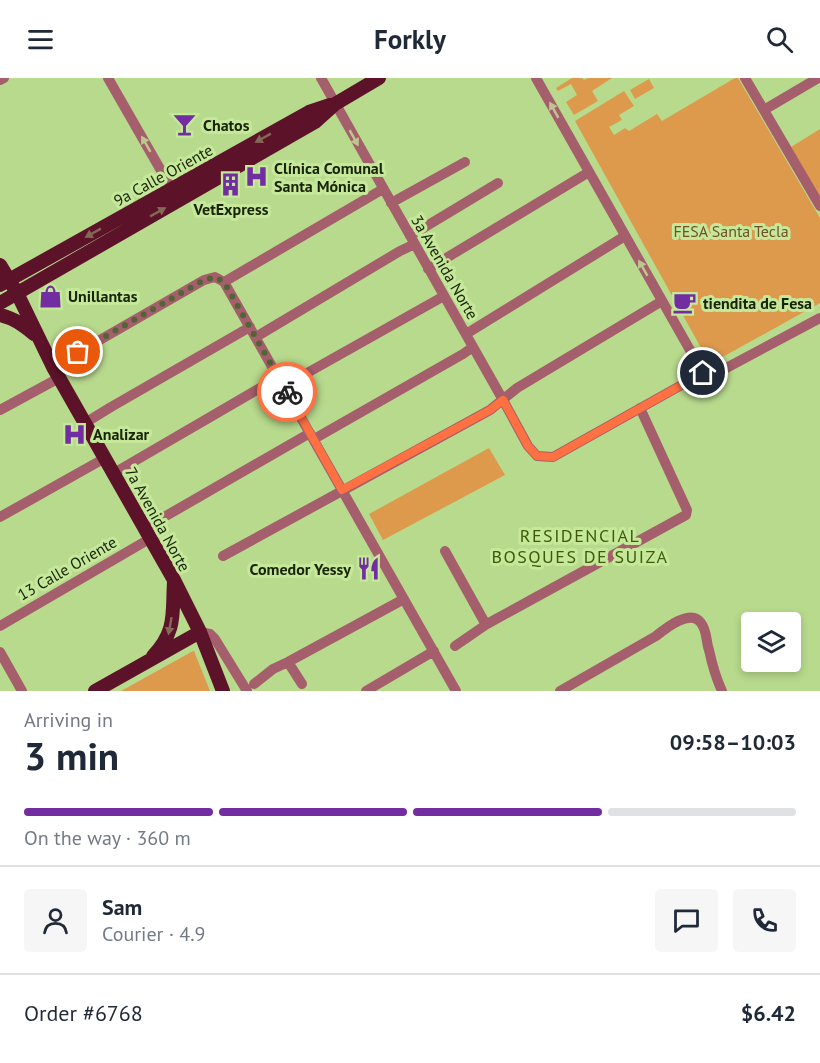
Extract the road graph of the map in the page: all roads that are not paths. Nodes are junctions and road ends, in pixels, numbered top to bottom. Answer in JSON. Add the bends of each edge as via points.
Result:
{"nodes":[{"id":1,"x":4,"y":78,"type":"edge"},
{"id":2,"x":108,"y":78,"type":"edge"},
{"id":3,"x":321,"y":78,"type":"edge"},
{"id":4,"x":380,"y":78,"type":"edge"},
{"id":5,"x":536,"y":78,"type":"edge"},
{"id":6,"x":745,"y":78,"type":"edge"},
{"id":7,"x":818,"y":78,"type":"edge"},
{"id":8,"x":0,"y":80,"type":"edge"},
{"id":9,"x":335,"y":104,"type":"junction"},
{"id":10,"x":764,"y":110,"type":"junction"},
{"id":11,"x":465,"y":162,"type":"dead end"},
{"id":12,"x":589,"y":172,"type":"junction"},
{"id":13,"x":498,"y":183,"type":"dead end"},
{"id":14,"x":383,"y":189,"type":"junction"},
{"id":15,"x":175,"y":195,"type":"junction"},
{"id":16,"x":391,"y":203,"type":"junction"},
{"id":17,"x":820,"y":206,"type":"edge"},
{"id":18,"x":625,"y":236,"type":"junction"},
{"id":19,"x":412,"y":240,"type":"junction"},
{"id":20,"x":0,"y":265,"type":"edge"},
{"id":21,"x":428,"y":268,"type":"junction"},
{"id":22,"x":34,"y":282,"type":"junction"},
{"id":23,"x":224,"y":282,"type":"junction"},
{"id":24,"x":5,"y":292,"type":"edge"},
{"id":25,"x":444,"y":296,"type":"junction"},
{"id":26,"x":662,"y":301,"type":"junction"},
{"id":27,"x":0,"y":315,"type":"edge"},
{"id":28,"x":820,"y":318,"type":"edge"},
{"id":29,"x":253,"y":332,"type":"junction"},
{"id":30,"x":466,"y":334,"type":"junction"},
{"id":31,"x":38,"y":337,"type":"junction"},
{"id":32,"x":473,"y":347,"type":"junction"},
{"id":33,"x":56,"y":372,"type":"junction"},
{"id":34,"x":703,"y":373,"type":"junction"},
{"id":35,"x":281,"y":382,"type":"junction"},
{"id":36,"x":503,"y":400,"type":"junction"},
{"id":37,"x":640,"y":408,"type":"junction"},
{"id":38,"x":0,"y":410,"type":"edge"},
{"id":39,"x":85,"y":423,"type":"junction"},
{"id":40,"x":312,"y":436,"type":"junction"},
{"id":41,"x":105,"y":458,"type":"junction"},
{"id":42,"x":114,"y":473,"type":"junction"},
{"id":43,"x":342,"y":490,"type":"junction"},
{"id":44,"x":0,"y":517,"type":"edge"},
{"id":45,"x":148,"y":533,"type":"junction"},
{"id":46,"x":445,"y":551,"type":"dead end"},
{"id":47,"x":223,"y":556,"type":"dead end"},
{"id":48,"x":174,"y":580,"type":"junction"},
{"id":49,"x":404,"y":598,"type":"junction"},
{"id":50,"x":487,"y":624,"type":"junction"},
{"id":51,"x":0,"y":626,"type":"edge"},
{"id":52,"x":200,"y":632,"type":"junction"},
{"id":53,"x":455,"y":646,"type":"dead end"},
{"id":54,"x":434,"y":651,"type":"junction"},
{"id":55,"x":0,"y":652,"type":"edge"},
{"id":56,"x":288,"y":662,"type":"junction"},
{"id":57,"x":146,"y":663,"type":"junction"},
{"id":58,"x":302,"y":684,"type":"dead end"},
{"id":59,"x":251,"y":687,"type":"edge"},
{"id":60,"x":717,"y":689,"type":"edge"},
{"id":61,"x":22,"y":691,"type":"edge"},
{"id":62,"x":94,"y":691,"type":"edge"},
{"id":63,"x":223,"y":691,"type":"edge"},
{"id":64,"x":366,"y":691,"type":"edge"},
{"id":65,"x":456,"y":691,"type":"edge"},
{"id":66,"x":560,"y":691,"type":"edge"}],
"edges":[{"from":1,"to":8,"type":"street"},
{"from":15,"to":2,"type":"street","one_way":true},
{"from":3,"to":9,"type":"street","name":"3a Avenida Norte"},
{"from":4,"to":9,"type":"main road","name":"9a Calle Oriente"},
{"from":12,"to":5,"type":"street","one_way":true},
{"from":6,"to":10,"type":"street"},
{"from":7,"to":10,"type":"street"},
{"from":9,"to":14,"type":"street","name":"3a Avenida Norte","one_way":true},
{"from":9,"to":15,"type":"main road","name":"9a Calle Oriente","via":[[309,112]]},
{"from":10,"to":17,"type":"street"},
{"from":11,"to":16,"type":"street"},
{"from":12,"to":18,"type":"street"},
{"from":12,"to":21,"type":"street"},
{"from":13,"to":19,"type":"street"},
{"from":14,"to":16,"type":"street","name":"3a Avenida Norte"},
{"from":14,"to":23,"type":"street"},
{"from":22,"to":15,"type":"main road","name":"9a Calle Oriente","one_way":true},
{"from":15,"to":24,"type":"main road","name":"9a Calle Oriente","one_way":true},
{"from":16,"to":19,"type":"street","name":"3a Avenida Norte"},
{"from":26,"to":18,"type":"street","one_way":true},
{"from":18,"to":30,"type":"street"},
{"from":19,"to":21,"type":"street","name":"3a Avenida Norte"},
{"from":19,"to":29,"type":"street","via":[[400,251]]},
{"from":20,"to":24,"type":"main road","name":"7a Avenida Norte"},
{"from":21,"to":25,"type":"street","name":"3a Avenida Norte"},
{"from":22,"to":24,"type":"main road","name":"9a Calle Oriente"},
{"from":22,"to":31,"type":"main road","via":[[29,304]]},
{"from":23,"to":29,"type":"street"},
{"from":23,"to":33,"type":"street","via":[[215,277],[204,280]]},
{"from":24,"to":31,"type":"main road","name":"7a Avenida Norte"},
{"from":25,"to":30,"type":"street","name":"3a Avenida Norte"},
{"from":25,"to":35,"type":"street"},
{"from":26,"to":34,"type":"street"},
{"from":26,"to":36,"type":"street"},
{"from":27,"to":31,"type":"main road","via":[[20,322]]},
{"from":28,"to":34,"type":"street","via":[[715,374]]},
{"from":29,"to":35,"type":"street"},
{"from":29,"to":39,"type":"street"},
{"from":30,"to":32,"type":"street","name":"3a Avenida Norte"},
{"from":31,"to":33,"type":"main road","name":"7a Avenida Norte"},
{"from":32,"to":36,"type":"street","name":"3a Avenida Norte"},
{"from":32,"to":40,"type":"street","name":"13 Calle Oriente"},
{"from":33,"to":38,"type":"street"},
{"from":33,"to":39,"type":"main road","name":"7a Avenida Norte"},
{"from":34,"to":37,"type":"street"},
{"from":35,"to":40,"type":"street"},
{"from":35,"to":42,"type":"street"},
{"from":36,"to":37,"type":"street","name":"3a Avenida Norte","via":[[528,446],[537,456],[553,457]]},
{"from":36,"to":43,"type":"street"},
{"from":37,"to":50,"type":"street","via":[[686,515]]},
{"from":39,"to":41,"type":"main road","name":"7a Avenida Norte"},
{"from":40,"to":43,"type":"street"},
{"from":40,"to":45,"type":"street","name":"13 Calle Oriente"},
{"from":41,"to":42,"type":"main road","name":"7a Avenida Norte"},
{"from":41,"to":44,"type":"street"},
{"from":42,"to":45,"type":"main road","name":"7a Avenida Norte"},
{"from":43,"to":47,"type":"street"},
{"from":43,"to":49,"type":"street"},
{"from":45,"to":48,"type":"main road","name":"7a Avenida Norte"},
{"from":45,"to":51,"type":"street","name":"13 Calle Oriente"},
{"from":46,"to":50,"type":"street"},
{"from":48,"to":52,"type":"main road","name":"7a Avenida Norte"},
{"from":48,"to":57,"type":"main road","one_way":true,"via":[[168,636]]},
{"from":49,"to":54,"type":"street"},
{"from":49,"to":56,"type":"street"},
{"from":50,"to":53,"type":"street"},
{"from":52,"to":57,"type":"main road"},
{"from":52,"to":59,"type":"street","via":[[215,639]]},
{"from":52,"to":63,"type":"main road","name":"7a Avenida Norte"},
{"from":54,"to":64,"type":"street"},
{"from":54,"to":65,"type":"street"},
{"from":55,"to":61,"type":"street"},
{"from":56,"to":58,"type":"street"},
{"from":56,"to":59,"type":"street"},
{"from":57,"to":62,"type":"main road"},
{"from":60,"to":66,"type":"street","via":[[704,628],[700,621],[689,617]]}]}
